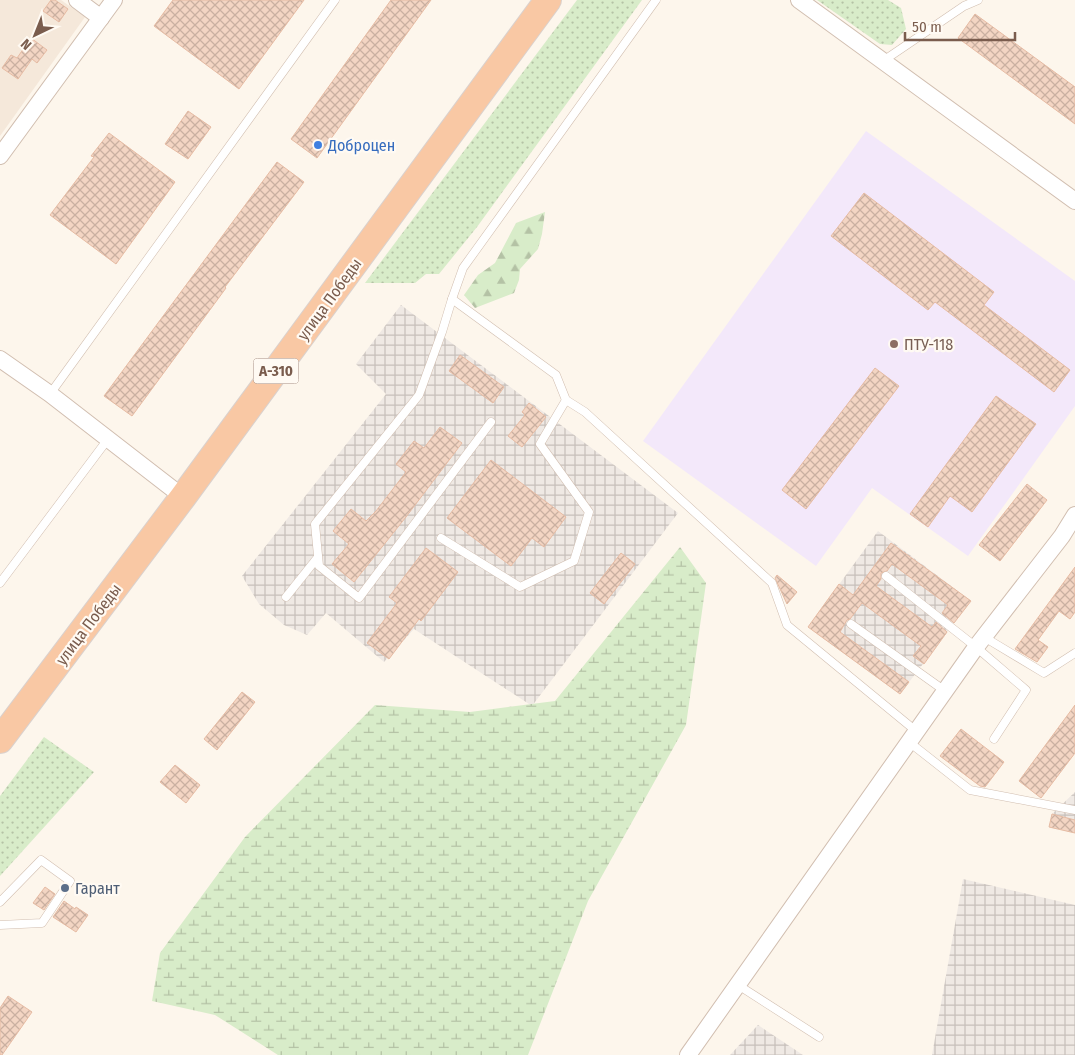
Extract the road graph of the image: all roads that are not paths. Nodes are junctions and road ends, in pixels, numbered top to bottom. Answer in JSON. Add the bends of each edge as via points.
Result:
{"nodes":[{"id":1,"x":77,"y":0,"type":"edge"},
{"id":2,"x":114,"y":0,"type":"edge"},
{"id":3,"x":335,"y":0,"type":"edge"},
{"id":4,"x":548,"y":0,"type":"edge"},
{"id":5,"x":656,"y":0,"type":"edge"},
{"id":6,"x":799,"y":0,"type":"edge"},
{"id":7,"x":978,"y":0,"type":"edge"},
{"id":8,"x":101,"y":18,"type":"junction"},
{"id":9,"x":882,"y":61,"type":"junction"},
{"id":10,"x":2,"y":151,"type":"edge"},
{"id":11,"x":1075,"y":201,"type":"edge"},
{"id":12,"x":452,"y":300,"type":"junction"},
{"id":13,"x":0,"y":358,"type":"edge"},
{"id":14,"x":50,"y":394,"type":"junction"},
{"id":15,"x":566,"y":400,"type":"junction"},
{"id":16,"x":491,"y":422,"type":"dead end"},
{"id":17,"x":108,"y":439,"type":"junction"},
{"id":18,"x":183,"y":497,"type":"junction"},
{"id":19,"x":1075,"y":515,"type":"edge"},
{"id":20,"x":441,"y":538,"type":"dead end"},
{"id":21,"x":318,"y":557,"type":"junction"},
{"id":22,"x":886,"y":576,"type":"dead end"},
{"id":23,"x":0,"y":583,"type":"edge"},
{"id":24,"x":286,"y":597,"type":"dead end"},
{"id":25,"x":851,"y":624,"type":"dead end"},
{"id":26,"x":980,"y":642,"type":"junction"},
{"id":27,"x":1075,"y":652,"type":"edge"},
{"id":28,"x":945,"y":691,"type":"junction"},
{"id":29,"x":912,"y":736,"type":"junction"},
{"id":30,"x":994,"y":739,"type":"dead end"},
{"id":31,"x":0,"y":740,"type":"edge"},
{"id":32,"x":1075,"y":810,"type":"edge"},
{"id":33,"x":0,"y":902,"type":"edge"},
{"id":34,"x":0,"y":925,"type":"edge"},
{"id":35,"x":738,"y":984,"type":"junction"},
{"id":36,"x":819,"y":1037,"type":"dead end"},
{"id":37,"x":688,"y":1055,"type":"edge"}],
"edges":[{"from":1,"to":8,"type":"street"},
{"from":2,"to":8,"type":"street"},
{"from":3,"to":14,"type":"lane"},
{"from":4,"to":18,"type":"highway","name":"улица Победы","number":"А-310"},
{"from":5,"to":12,"type":"lane","via":[[463,268]]},
{"from":6,"to":9,"type":"street"},
{"from":7,"to":9,"type":"lane"},
{"from":8,"to":10,"type":"street"},
{"from":9,"to":11,"type":"street"},
{"from":12,"to":15,"type":"lane","via":[[556,375]]},
{"from":12,"to":21,"type":"lane","via":[[419,394],[315,524]]},
{"from":13,"to":14,"type":"street"},
{"from":14,"to":17,"type":"street"},
{"from":15,"to":20,"type":"lane","via":[[540,444],[589,512],[574,561],[520,587]]},
{"from":15,"to":29,"type":"lane","via":[[585,412],[772,582],[787,625]]},
{"from":16,"to":21,"type":"lane","via":[[359,598],[319,566]]},
{"from":17,"to":18,"type":"street"},
{"from":17,"to":23,"type":"lane"},
{"from":18,"to":31,"type":"highway","name":"улица Победы","number":"А-310"},
{"from":19,"to":26,"type":"street"},
{"from":21,"to":24,"type":"lane"},
{"from":22,"to":26,"type":"lane"},
{"from":25,"to":28,"type":"lane"},
{"from":26,"to":27,"type":"lane","via":[[1044,673]]},
{"from":26,"to":28,"type":"street"},
{"from":26,"to":30,"type":"lane","via":[[1026,690]]},
{"from":28,"to":29,"type":"street"},
{"from":29,"to":32,"type":"lane","via":[[970,790]]},
{"from":29,"to":35,"type":"street"},
{"from":33,"to":34,"type":"lane","via":[[41,860],[70,882],[42,923]]},
{"from":35,"to":36,"type":"lane"},
{"from":35,"to":37,"type":"street"}]}
